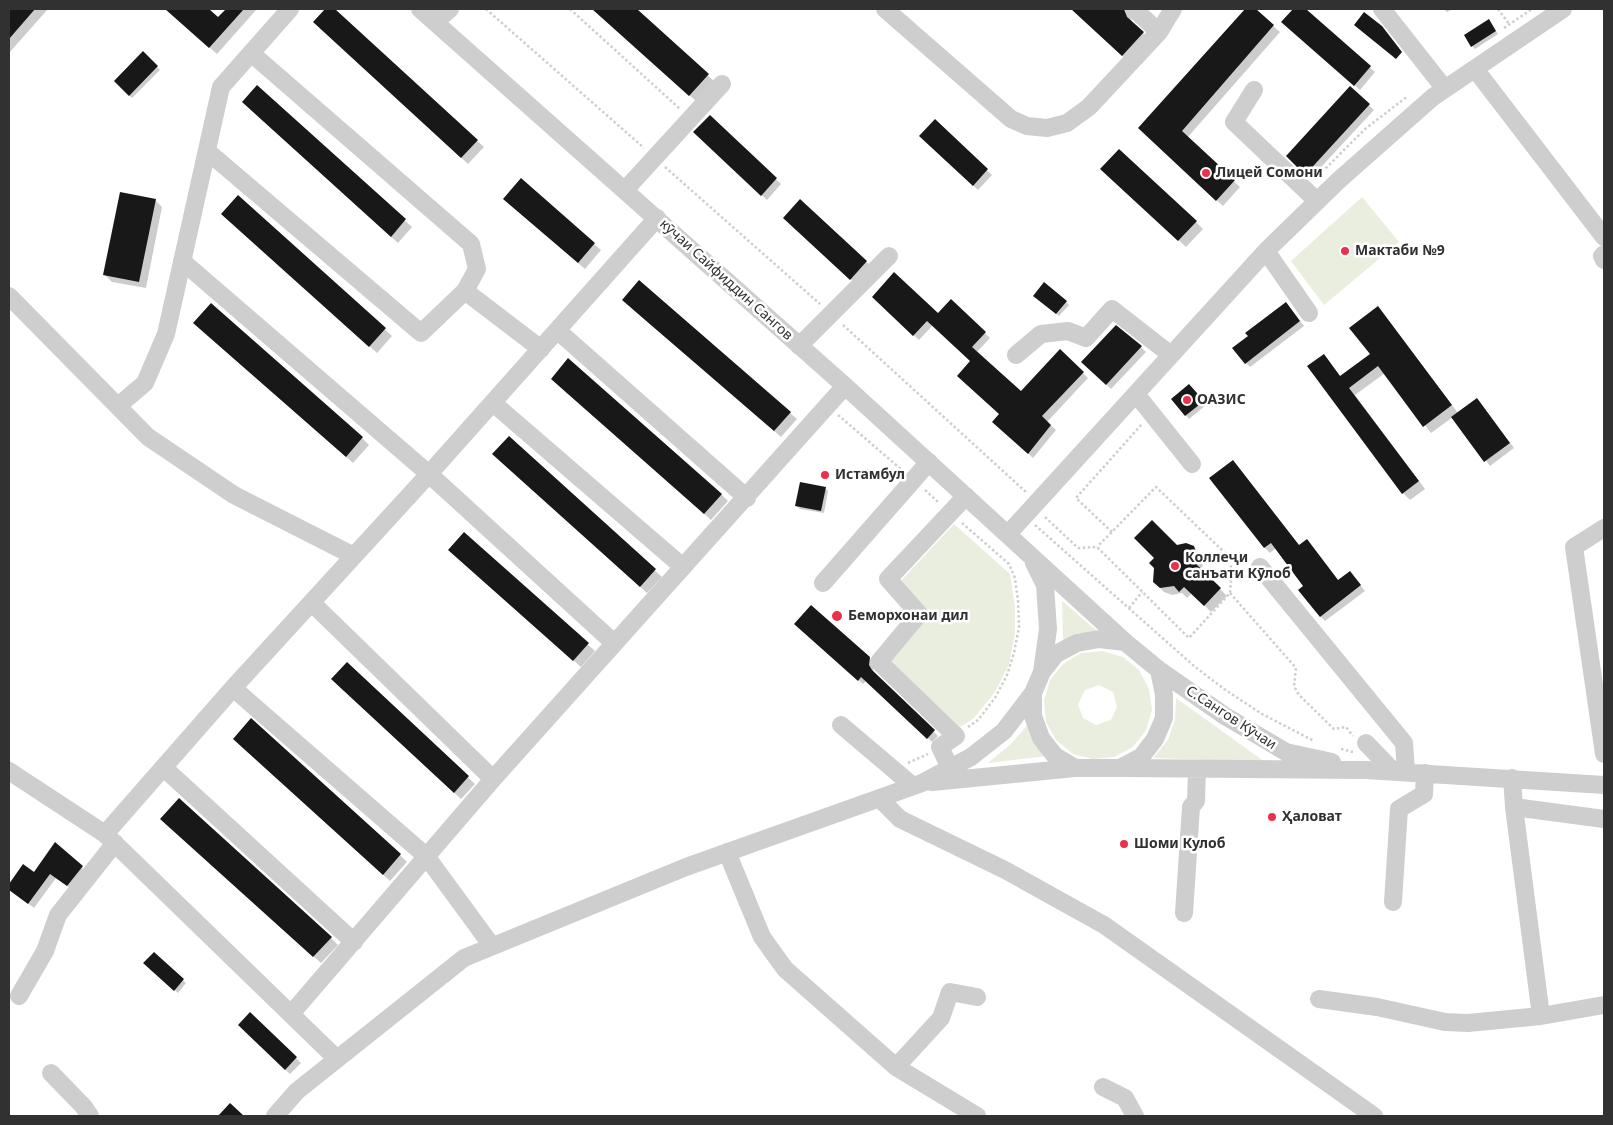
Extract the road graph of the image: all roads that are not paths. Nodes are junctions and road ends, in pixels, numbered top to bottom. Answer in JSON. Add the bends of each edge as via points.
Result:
{"nodes":[{"id":1,"x":290,"y":9,"type":"edge"},
{"id":2,"x":420,"y":9,"type":"edge"},
{"id":3,"x":450,"y":9,"type":"edge"},
{"id":4,"x":885,"y":9,"type":"edge"},
{"id":5,"x":1134,"y":9,"type":"edge"},
{"id":6,"x":1173,"y":9,"type":"edge"},
{"id":7,"x":1382,"y":9,"type":"edge"},
{"id":8,"x":1556,"y":11,"type":"edge"},
{"id":9,"x":436,"y":22,"type":"junction"},
{"id":10,"x":1159,"y":32,"type":"junction"},
{"id":11,"x":251,"y":53,"type":"junction"},
{"id":12,"x":1475,"y":69,"type":"junction"},
{"id":13,"x":722,"y":84,"type":"dead end"},
{"id":14,"x":1445,"y":89,"type":"junction"},
{"id":15,"x":1254,"y":90,"type":"dead end"},
{"id":16,"x":207,"y":151,"type":"junction"},
{"id":17,"x":625,"y":190,"type":"junction"},
{"id":18,"x":1317,"y":201,"type":"junction"},
{"id":19,"x":658,"y":218,"type":"junction"},
{"id":20,"x":1604,"y":237,"type":"edge"},
{"id":21,"x":1266,"y":250,"type":"junction"},
{"id":22,"x":1604,"y":254,"type":"edge"},
{"id":23,"x":889,"y":256,"type":"dead end"},
{"id":24,"x":1604,"y":260,"type":"edge"},
{"id":25,"x":182,"y":261,"type":"junction"},
{"id":26,"x":465,"y":291,"type":"junction"},
{"id":27,"x":9,"y":296,"type":"edge"},
{"id":28,"x":1308,"y":314,"type":"dead end"},
{"id":29,"x":558,"y":331,"type":"junction"},
{"id":30,"x":800,"y":346,"type":"junction"},
{"id":31,"x":542,"y":349,"type":"junction"},
{"id":32,"x":1016,"y":355,"type":"dead end"},
{"id":33,"x":1171,"y":355,"type":"junction"},
{"id":34,"x":845,"y":386,"type":"junction"},
{"id":35,"x":1136,"y":394,"type":"junction"},
{"id":36,"x":493,"y":403,"type":"junction"},
{"id":37,"x":118,"y":406,"type":"junction"},
{"id":38,"x":929,"y":462,"type":"junction"},
{"id":39,"x":1192,"y":464,"type":"dead end"},
{"id":40,"x":429,"y":474,"type":"junction"},
{"id":41,"x":966,"y":496,"type":"junction"},
{"id":42,"x":747,"y":498,"type":"junction"},
{"id":43,"x":1604,"y":528,"type":"edge"},
{"id":44,"x":1008,"y":534,"type":"junction"},
{"id":45,"x":1030,"y":554,"type":"junction"},
{"id":46,"x":354,"y":556,"type":"junction"},
{"id":47,"x":683,"y":567,"type":"junction"},
{"id":48,"x":1260,"y":567,"type":"dead end"},
{"id":49,"x":823,"y":583,"type":"dead end"},
{"id":50,"x":312,"y":603,"type":"junction"},
{"id":51,"x":1125,"y":642,"type":"junction"},
{"id":52,"x":614,"y":643,"type":"junction"},
{"id":53,"x":1159,"y":670,"type":"junction"},
{"id":54,"x":1042,"y":672,"type":"junction"},
{"id":55,"x":233,"y":688,"type":"junction"},
{"id":56,"x":1033,"y":693,"type":"junction"},
{"id":57,"x":841,"y":724,"type":"dead end"},
{"id":58,"x":1371,"y":747,"type":"road end"},
{"id":59,"x":1604,"y":754,"type":"edge"},
{"id":60,"x":164,"y":768,"type":"junction"},
{"id":61,"x":950,"y":768,"type":"junction"},
{"id":62,"x":1075,"y":768,"type":"junction"},
{"id":63,"x":1120,"y":768,"type":"junction"},
{"id":64,"x":1196,"y":769,"type":"junction"},
{"id":65,"x":1366,"y":770,"type":"junction"},
{"id":66,"x":9,"y":771,"type":"edge"},
{"id":67,"x":1400,"y":772,"type":"junction"},
{"id":68,"x":1425,"y":773,"type":"junction"},
{"id":69,"x":1512,"y":778,"type":"junction"},
{"id":70,"x":493,"y":779,"type":"junction"},
{"id":71,"x":917,"y":784,"type":"junction"},
{"id":72,"x":1604,"y":785,"type":"edge"},
{"id":73,"x":878,"y":798,"type":"junction"},
{"id":74,"x":1514,"y":807,"type":"junction"},
{"id":75,"x":1604,"y":819,"type":"edge"},
{"id":76,"x":110,"y":838,"type":"junction"},
{"id":77,"x":727,"y":852,"type":"junction"},
{"id":78,"x":426,"y":856,"type":"junction"},
{"id":79,"x":1393,"y":902,"type":"dead end"},
{"id":80,"x":1184,"y":913,"type":"dead end"},
{"id":81,"x":354,"y":942,"type":"junction"},
{"id":82,"x":492,"y":946,"type":"junction"},
{"id":83,"x":19,"y":996,"type":"dead end"},
{"id":84,"x":977,"y":996,"type":"dead end"},
{"id":85,"x":1319,"y":999,"type":"dead end"},
{"id":86,"x":1604,"y":1005,"type":"edge"},
{"id":87,"x":291,"y":1014,"type":"junction"},
{"id":88,"x":1541,"y":1016,"type":"junction"},
{"id":89,"x":337,"y":1059,"type":"junction"},
{"id":90,"x":896,"y":1067,"type":"junction"},
{"id":91,"x":51,"y":1073,"type":"dead end"},
{"id":92,"x":1103,"y":1087,"type":"dead end"},
{"id":93,"x":90,"y":1116,"type":"edge"},
{"id":94,"x":275,"y":1116,"type":"edge"},
{"id":95,"x":977,"y":1116,"type":"edge"},
{"id":96,"x":1135,"y":1116,"type":"edge"},
{"id":97,"x":1374,"y":1116,"type":"edge"}],
"edges":[{"from":1,"to":11,"type":"street"},
{"from":2,"to":9,"type":"street","name":"кӯчаи Сайфиддин Сангов"},
{"from":3,"to":9,"type":"street"},
{"from":4,"to":10,"type":"street","via":[[1011,119],[1027,126],[1047,128],[1066,123],[1089,107]]},
{"from":5,"to":10,"type":"street"},
{"from":6,"to":10,"type":"street"},
{"from":7,"to":14,"type":"street"},
{"from":8,"to":12,"type":"street"},
{"from":9,"to":17,"type":"street","name":"кӯчаи Сайфиддин Сангов"},
{"from":11,"to":16,"type":"street","via":[[221,87]]},
{"from":11,"to":26,"type":"street","via":[[472,244],[477,269]]},
{"from":12,"to":14,"type":"street"},
{"from":12,"to":20,"type":"street"},
{"from":13,"to":17,"type":"street"},
{"from":14,"to":18,"type":"street"},
{"from":15,"to":18,"type":"street","via":[[1234,122]]},
{"from":16,"to":25,"type":"street"},
{"from":16,"to":26,"type":"street","via":[[421,333]]},
{"from":17,"to":19,"type":"street","name":"кӯчаи Сайфиддин Сангов"},
{"from":18,"to":21,"type":"street"},
{"from":19,"to":29,"type":"street"},
{"from":19,"to":30,"type":"street","name":"кӯчаи Сайфиддин Сангов"},
{"from":21,"to":28,"type":"street"},
{"from":21,"to":33,"type":"street"},
{"from":22,"to":24,"type":"street"},
{"from":23,"to":30,"type":"street"},
{"from":25,"to":37,"type":"street","via":[[166,334],[146,383]]},
{"from":25,"to":40,"type":"street"},
{"from":26,"to":31,"type":"street"},
{"from":27,"to":37,"type":"street"},
{"from":29,"to":31,"type":"street"},
{"from":29,"to":42,"type":"street"},
{"from":30,"to":34,"type":"street","name":"кӯчаи Сайфиддин Сангов"},
{"from":31,"to":36,"type":"street"},
{"from":32,"to":33,"type":"street","via":[[1041,334],[1068,331],[1086,338],[1112,309]]},
{"from":33,"to":35,"type":"street"},
{"from":34,"to":38,"type":"street","name":"кӯчаи Сайфиддин Сангов"},
{"from":34,"to":42,"type":"street"},
{"from":35,"to":39,"type":"street"},
{"from":35,"to":44,"type":"street","via":[[1041,510],[1025,516]]},
{"from":36,"to":40,"type":"street"},
{"from":36,"to":47,"type":"street"},
{"from":37,"to":46,"type":"street","via":[[148,436],[234,495]]},
{"from":38,"to":41,"type":"street","name":"кӯчаи Сайфиддин Сангов"},
{"from":38,"to":49,"type":"street"},
{"from":40,"to":46,"type":"street"},
{"from":40,"to":52,"type":"street"},
{"from":41,"to":44,"type":"street","name":"кӯчаи Сайфиддин Сангов"},
{"from":41,"to":61,"type":"street","via":[[888,579],[919,614],[879,662],[956,736],[940,747]]},
{"from":42,"to":47,"type":"street"},
{"from":43,"to":59,"type":"street","via":[[1574,547]]},
{"from":44,"to":45,"type":"street","name":"кӯчаи Сайфиддин Сангов"},
{"from":45,"to":51,"type":"street"},
{"from":45,"to":54,"type":"street","via":[[1045,585],[1048,629]]},
{"from":46,"to":50,"type":"street"},
{"from":47,"to":52,"type":"street"},
{"from":48,"to":67,"type":"street","via":[[1404,742]]},
{"from":50,"to":55,"type":"street"},
{"from":50,"to":70,"type":"street"},
{"from":51,"to":53,"type":"street"},
{"from":51,"to":54,"type":"street","via":[[1099,639],[1076,643],[1056,654]]},
{"from":52,"to":70,"type":"street"},
{"from":53,"to":63,"type":"street","via":[[1164,718],[1155,739],[1140,757]]},
{"from":53,"to":65,"type":"street","name":"С.Сангов Кӯчаи","via":[[1225,716],[1286,752]]},
{"from":54,"to":56,"type":"street"},
{"from":55,"to":60,"type":"street"},
{"from":55,"to":78,"type":"street"},
{"from":56,"to":61,"type":"street","via":[[1004,731],[971,757]]},
{"from":56,"to":62,"type":"street","via":[[1033,716],[1041,738],[1055,756]]},
{"from":57,"to":71,"type":"street","via":[[894,770]]},
{"from":58,"to":67,"type":"street"},
{"from":60,"to":76,"type":"street"},
{"from":60,"to":81,"type":"street"},
{"from":61,"to":71,"type":"street"},
{"from":62,"to":63,"type":"street"},
{"from":62,"to":71,"type":"street"},
{"from":63,"to":64,"type":"street"},
{"from":64,"to":65,"type":"street"},
{"from":64,"to":80,"type":"street","via":[[1196,801],[1191,807]]},
{"from":65,"to":67,"type":"street"},
{"from":66,"to":76,"type":"street"},
{"from":67,"to":68,"type":"street"},
{"from":68,"to":69,"type":"street"},
{"from":68,"to":79,"type":"street","via":[[1424,794],[1398,809]]},
{"from":69,"to":72,"type":"street"},
{"from":69,"to":74,"type":"street"},
{"from":70,"to":78,"type":"street"},
{"from":71,"to":73,"type":"street"},
{"from":73,"to":77,"type":"street"},
{"from":73,"to":97,"type":"street","via":[[900,819],[1006,870],[1104,925]]},
{"from":74,"to":75,"type":"street"},
{"from":74,"to":88,"type":"street"},
{"from":76,"to":83,"type":"street","via":[[58,915],[45,951]]},
{"from":76,"to":87,"type":"street"},
{"from":77,"to":82,"type":"street"},
{"from":77,"to":90,"type":"street","via":[[762,937],[785,969]]},
{"from":78,"to":81,"type":"street"},
{"from":78,"to":82,"type":"street"},
{"from":81,"to":87,"type":"street"},
{"from":82,"to":89,"type":"street","via":[[464,958]]},
{"from":84,"to":90,"type":"street","via":[[950,992],[940,1018]]},
{"from":85,"to":88,"type":"street","via":[[1377,1007],[1444,1022]]},
{"from":86,"to":88,"type":"street"},
{"from":87,"to":89,"type":"street"},
{"from":89,"to":94,"type":"street","via":[[297,1091]]},
{"from":90,"to":95,"type":"street"},
{"from":91,"to":93,"type":"street"},
{"from":92,"to":96,"type":"street","via":[[1125,1098]]}]}
